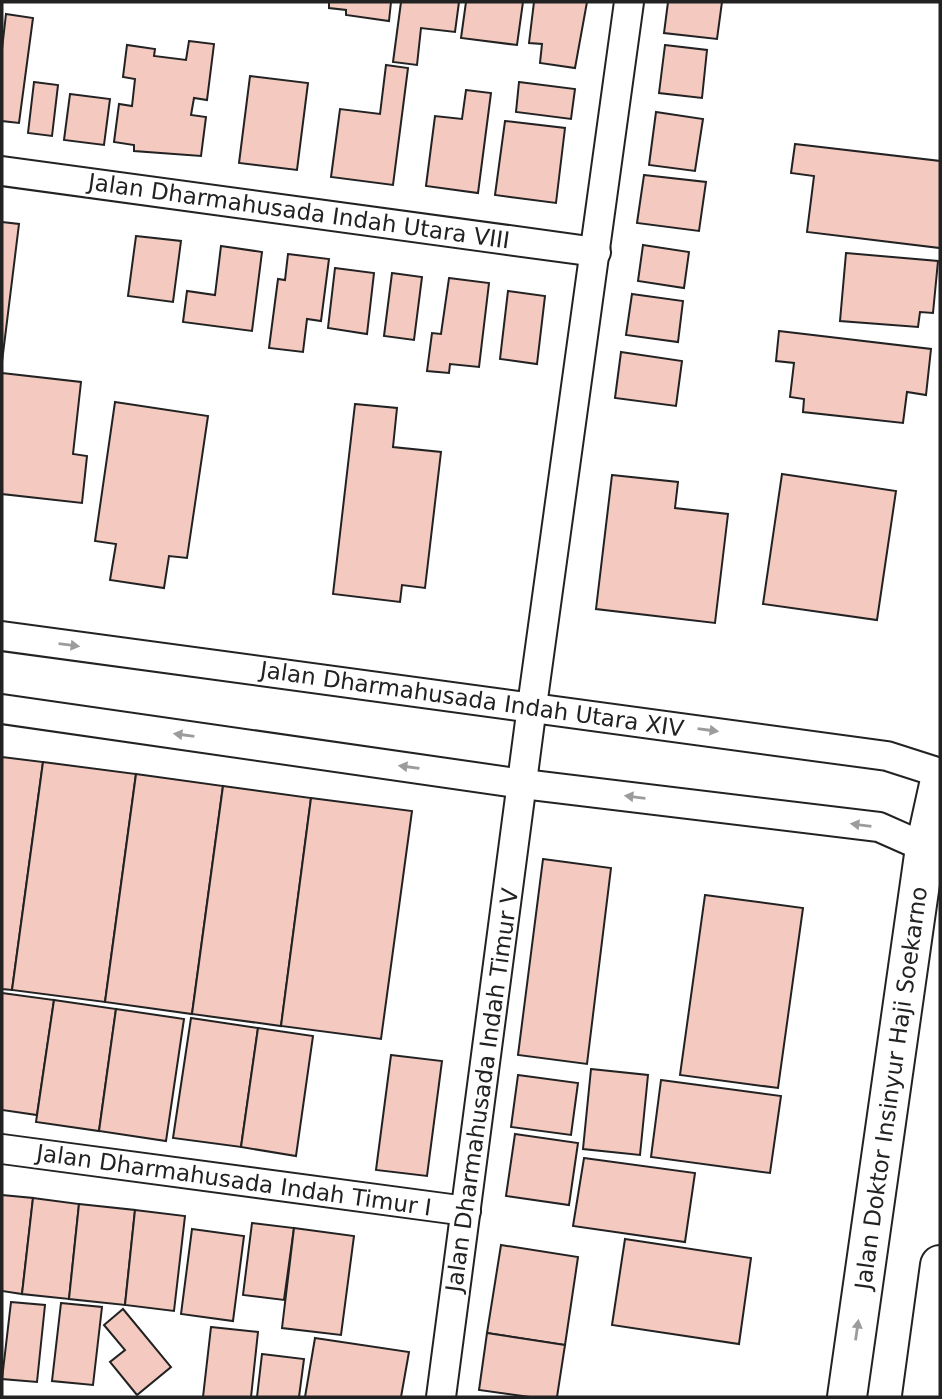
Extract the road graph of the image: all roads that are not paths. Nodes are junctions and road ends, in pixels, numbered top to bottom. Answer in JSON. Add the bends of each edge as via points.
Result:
{"nodes":[{"id":1,"x":629,"y":2,"type":"edge"},
{"id":2,"x":2,"y":171,"type":"edge"},
{"id":3,"x":596,"y":252,"type":"junction"},
{"id":4,"x":2,"y":636,"type":"edge"},
{"id":5,"x":532,"y":706,"type":"junction"},
{"id":6,"x":2,"y":709,"type":"edge"},
{"id":7,"x":940,"y":773,"type":"edge"},
{"id":8,"x":940,"y":780,"type":"edge"},
{"id":9,"x":523,"y":783,"type":"junction"},
{"id":10,"x":932,"y":851,"type":"edge"},
{"id":11,"x":2,"y":1149,"type":"edge"},
{"id":12,"x":466,"y":1211,"type":"junction"},
{"id":13,"x":940,"y":1265,"type":"edge"},
{"id":14,"x":935,"y":1340,"type":"edge"},
{"id":15,"x":441,"y":1397,"type":"edge"},
{"id":16,"x":847,"y":1397,"type":"edge"},
{"id":17,"x":922,"y":1397,"type":"edge"}],
"edges":[{"from":1,"to":3,"type":"street","name":"Jalan Dharmahusada Indah Timur V"},
{"from":2,"to":3,"type":"street","name":"Jalan Dharmahusada Indah Utara VIII"},
{"from":3,"to":5,"type":"street","name":"Jalan Dharmahusada Indah Timur V"},
{"from":4,"to":5,"type":"street","name":"Jalan Dharmahusada Indah Utara XIV","one_way":true},
{"from":5,"to":7,"type":"street","name":"Jalan Dharmahusada Indah Utara XIV","one_way":true,"via":[[887,755]]},
{"from":5,"to":9,"type":"street","name":"Jalan Dharmahusada Indah Timur V"},
{"from":9,"to":6,"type":"street","one_way":true},
{"from":8,"to":10,"type":"main road","name":"Jalan Doktor Insinyur Haji Soekarno"},
{"from":10,"to":9,"type":"street","one_way":true,"via":[[879,827]]},
{"from":9,"to":12,"type":"street","name":"Jalan Dharmahusada Indah Timur V"},
{"from":16,"to":10,"type":"main road","name":"Jalan Doktor Insinyur Haji Soekarno","one_way":true},
{"from":11,"to":12,"type":"street","name":"Jalan Dharmahusada Indah Timur I"},
{"from":12,"to":15,"type":"street","name":"Jalan Dharmahusada Indah Timur V"},
{"from":13,"to":14,"type":"main road"},
{"from":14,"to":17,"type":"main road"}]}
